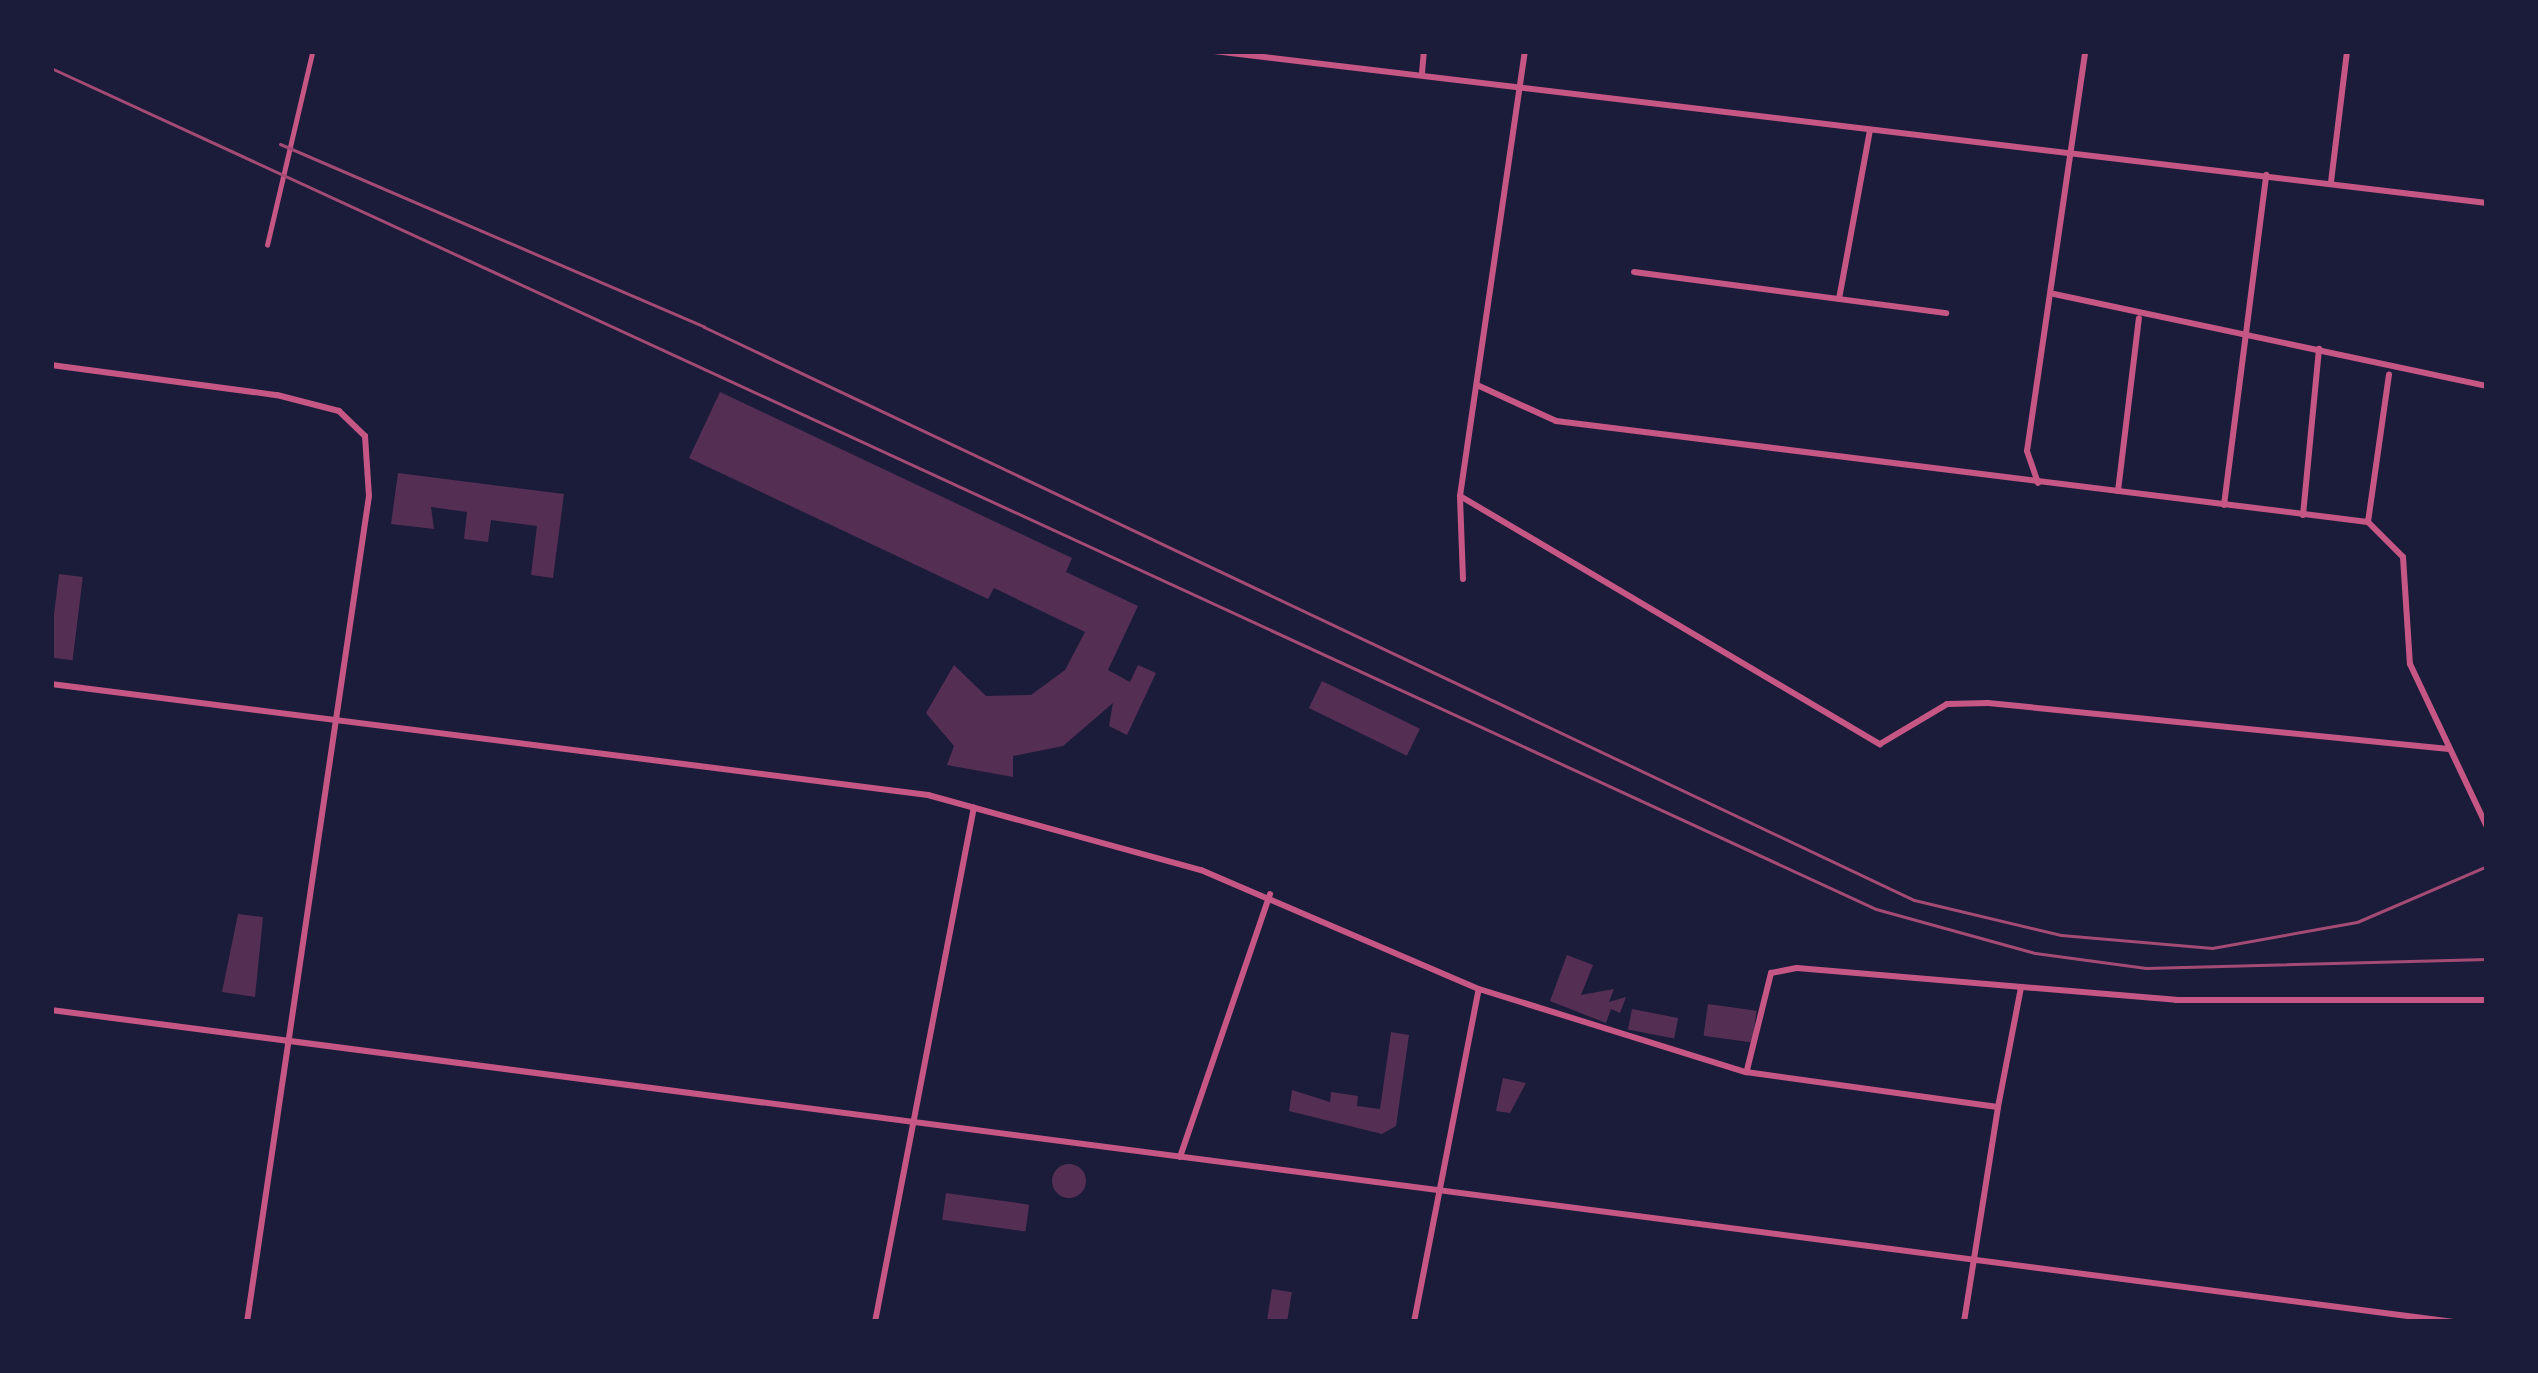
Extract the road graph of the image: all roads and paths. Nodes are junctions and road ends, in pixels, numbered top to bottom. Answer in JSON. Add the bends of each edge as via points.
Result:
{"nodes":[{"id":1,"x":1214,"y":51,"type":"edge"},
{"id":2,"x":1424,"y":51,"type":"edge"},
{"id":3,"x":1525,"y":51,"type":"edge"},
{"id":4,"x":2085,"y":51,"type":"edge"},
{"id":5,"x":2347,"y":51,"type":"edge"},
{"id":6,"x":312,"y":52,"type":"edge"},
{"id":7,"x":1422,"y":73,"type":"junction"},
{"id":8,"x":1521,"y":87,"type":"junction"},
{"id":9,"x":1870,"y":130,"type":"junction"},
{"id":10,"x":2073,"y":154,"type":"junction"},
{"id":11,"x":2266,"y":175,"type":"junction"},
{"id":12,"x":2331,"y":182,"type":"junction"},
{"id":13,"x":2487,"y":203,"type":"edge"},
{"id":14,"x":267,"y":245,"type":"dead end"},
{"id":15,"x":1634,"y":272,"type":"dead end"},
{"id":16,"x":2054,"y":294,"type":"junction"},
{"id":17,"x":1839,"y":299,"type":"junction"},
{"id":18,"x":1946,"y":313,"type":"dead end"},
{"id":19,"x":2139,"y":318,"type":"junction"},
{"id":20,"x":2246,"y":334,"type":"junction"},
{"id":21,"x":2319,"y":349,"type":"junction"},
{"id":22,"x":51,"y":365,"type":"edge"},
{"id":23,"x":2389,"y":374,"type":"junction"},
{"id":24,"x":1478,"y":386,"type":"junction"},
{"id":25,"x":2487,"y":386,"type":"edge"},
{"id":26,"x":2038,"y":484,"type":"junction"},
{"id":27,"x":2118,"y":491,"type":"junction"},
{"id":28,"x":1460,"y":496,"type":"junction"},
{"id":29,"x":2224,"y":506,"type":"junction"},
{"id":30,"x":2303,"y":515,"type":"junction"},
{"id":31,"x":2368,"y":522,"type":"junction"},
{"id":32,"x":1463,"y":579,"type":"dead end"},
{"id":33,"x":51,"y":684,"type":"edge"},
{"id":34,"x":334,"y":721,"type":"junction"},
{"id":35,"x":2449,"y":749,"type":"junction"},
{"id":36,"x":974,"y":807,"type":"junction"},
{"id":37,"x":2487,"y":827,"type":"edge"},
{"id":38,"x":1270,"y":894,"type":"junction"},
{"id":39,"x":2021,"y":988,"type":"junction"},
{"id":40,"x":1479,"y":989,"type":"junction"},
{"id":41,"x":2487,"y":1000,"type":"edge"},
{"id":42,"x":51,"y":1010,"type":"edge"},
{"id":43,"x":287,"y":1041,"type":"junction"},
{"id":44,"x":1747,"y":1072,"type":"junction"},
{"id":45,"x":1998,"y":1107,"type":"junction"},
{"id":46,"x":917,"y":1126,"type":"junction"},
{"id":47,"x":1180,"y":1157,"type":"junction"},
{"id":48,"x":1433,"y":1191,"type":"junction"},
{"id":49,"x":1972,"y":1263,"type":"junction"},
{"id":50,"x":247,"y":1322,"type":"edge"},
{"id":51,"x":875,"y":1322,"type":"edge"},
{"id":52,"x":1414,"y":1322,"type":"edge"},
{"id":53,"x":1964,"y":1322,"type":"edge"},
{"id":54,"x":2454,"y":1322,"type":"edge"}],
"edges":[{"from":1,"to":7,"type":"street"},
{"from":2,"to":7,"type":"street"},
{"from":3,"to":8,"type":"street"},
{"from":4,"to":10,"type":"street"},
{"from":5,"to":12,"type":"street"},
{"from":6,"to":14,"type":"street"},
{"from":7,"to":8,"type":"street"},
{"from":8,"to":9,"type":"street"},
{"from":8,"to":24,"type":"street"},
{"from":9,"to":10,"type":"street"},
{"from":9,"to":17,"type":"street"},
{"from":10,"to":11,"type":"street"},
{"from":10,"to":16,"type":"street"},
{"from":11,"to":12,"type":"street"},
{"from":11,"to":20,"type":"street"},
{"from":12,"to":13,"type":"street"},
{"from":15,"to":17,"type":"street"},
{"from":16,"to":19,"type":"street"},
{"from":16,"to":26,"type":"street","via":[[2027,451]]},
{"from":17,"to":18,"type":"street"},
{"from":19,"to":20,"type":"street"},
{"from":19,"to":27,"type":"street"},
{"from":20,"to":21,"type":"street"},
{"from":20,"to":29,"type":"street"},
{"from":21,"to":23,"type":"street"},
{"from":21,"to":30,"type":"street"},
{"from":22,"to":34,"type":"street","via":[[277,395],[339,412],[365,436],[370,496]]},
{"from":23,"to":25,"type":"street"},
{"from":23,"to":31,"type":"street"},
{"from":24,"to":26,"type":"street","via":[[1556,421]]},
{"from":24,"to":28,"type":"street"},
{"from":26,"to":27,"type":"street"},
{"from":27,"to":29,"type":"street"},
{"from":28,"to":32,"type":"street"},
{"from":28,"to":35,"type":"street","via":[[1880,744],[1947,704],[1988,704]]},
{"from":29,"to":30,"type":"street"},
{"from":30,"to":31,"type":"street"},
{"from":31,"to":35,"type":"street","via":[[2403,557],[2410,664]]},
{"from":33,"to":34,"type":"street"},
{"from":34,"to":36,"type":"street"},
{"from":34,"to":43,"type":"street"},
{"from":35,"to":37,"type":"street"},
{"from":36,"to":38,"type":"street"},
{"from":36,"to":46,"type":"street"},
{"from":38,"to":40,"type":"street"},
{"from":38,"to":47,"type":"street"},
{"from":39,"to":41,"type":"street"},
{"from":39,"to":44,"type":"street","via":[[1771,974]]},
{"from":39,"to":45,"type":"street"},
{"from":40,"to":44,"type":"street"},
{"from":40,"to":48,"type":"street"},
{"from":42,"to":43,"type":"street"},
{"from":43,"to":46,"type":"street"},
{"from":43,"to":50,"type":"street"},
{"from":44,"to":45,"type":"street"},
{"from":45,"to":49,"type":"street"},
{"from":46,"to":47,"type":"street"},
{"from":46,"to":51,"type":"street"},
{"from":47,"to":48,"type":"street"},
{"from":48,"to":49,"type":"street"},
{"from":48,"to":52,"type":"street"},
{"from":49,"to":53,"type":"street"},
{"from":49,"to":54,"type":"street"}]}
